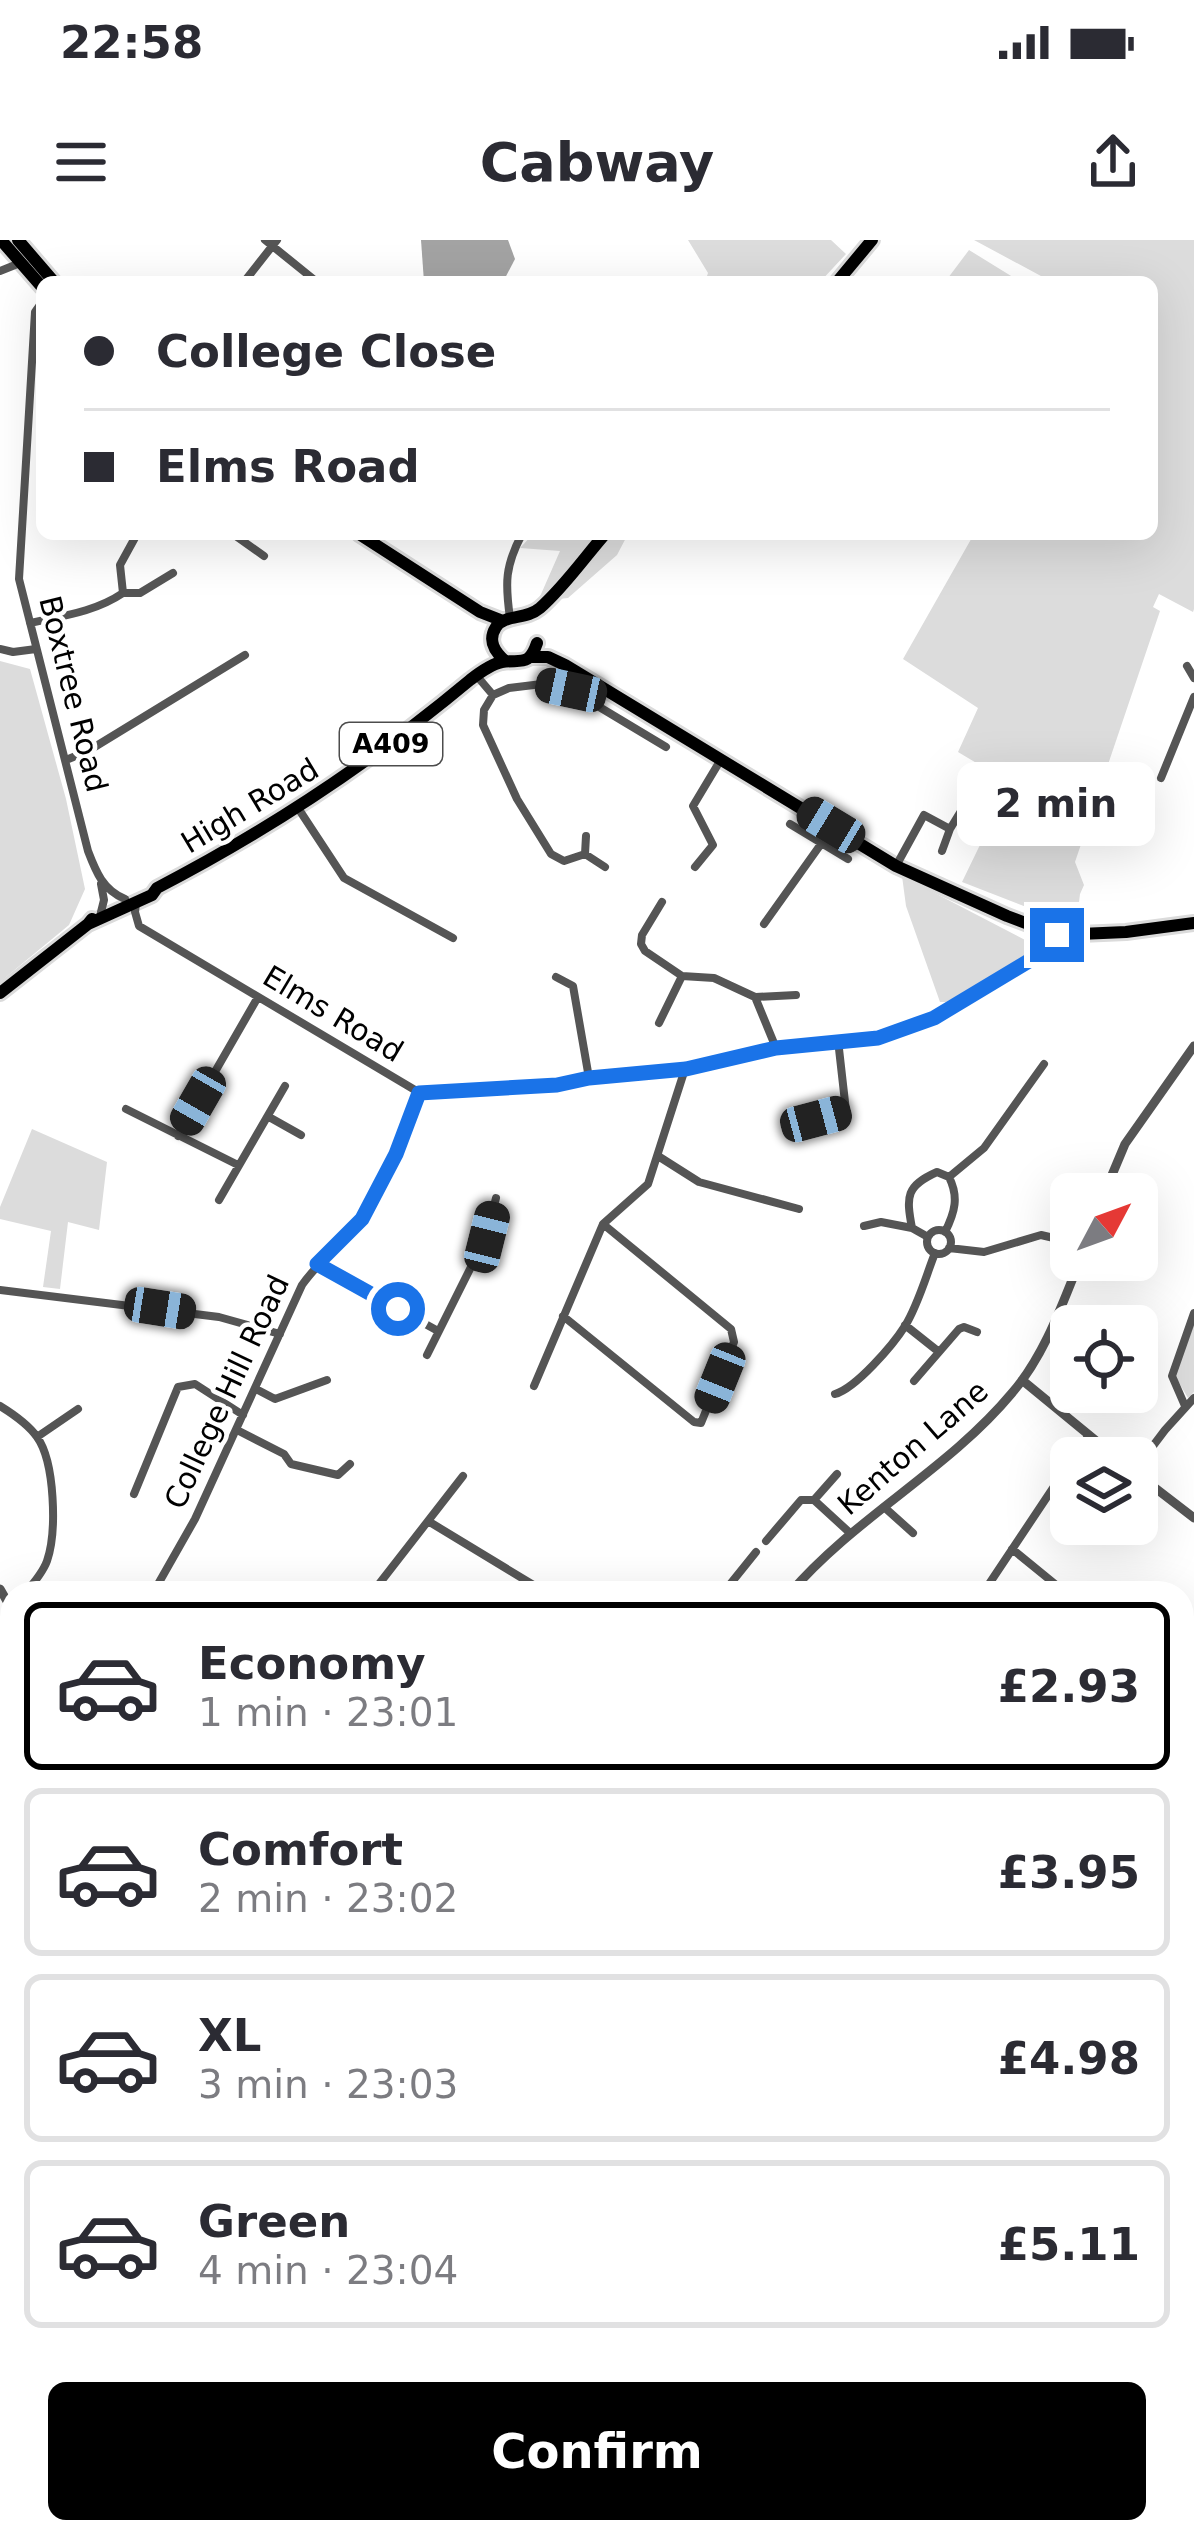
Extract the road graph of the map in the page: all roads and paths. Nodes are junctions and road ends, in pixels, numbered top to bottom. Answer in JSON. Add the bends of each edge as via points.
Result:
{"nodes":[{"id":1,"x":2,"y":240,"type":"edge"},
{"id":2,"x":18,"y":240,"type":"edge"},
{"id":3,"x":872,"y":240,"type":"edge"},
{"id":4,"x":272,"y":242,"type":"edge"},
{"id":5,"x":21,"y":262,"type":"junction"},
{"id":6,"x":0,"y":271,"type":"edge"},
{"id":7,"x":49,"y":276,"type":"edge"},
{"id":8,"x":248,"y":276,"type":"edge"},
{"id":9,"x":309,"y":276,"type":"edge"},
{"id":10,"x":843,"y":276,"type":"edge"},
{"id":11,"x":36,"y":279,"type":"edge"},
{"id":12,"x":36,"y":310,"type":"edge"},
{"id":13,"x":134,"y":540,"type":"edge"},
{"id":14,"x":241,"y":540,"type":"edge"},
{"id":15,"x":368,"y":540,"type":"edge"},
{"id":16,"x":519,"y":540,"type":"edge"},
{"id":17,"x":600,"y":540,"type":"edge"},
{"id":18,"x":264,"y":556,"type":"dead end"},
{"id":19,"x":172,"y":573,"type":"dead end"},
{"id":20,"x":123,"y":593,"type":"junction"},
{"id":21,"x":542,"y":606,"type":"junction"},
{"id":22,"x":507,"y":622,"type":"junction"},
{"id":23,"x":30,"y":623,"type":"junction"},
{"id":24,"x":533,"y":628,"type":"junction"},
{"id":25,"x":537,"y":643,"type":"junction"},
{"id":26,"x":493,"y":648,"type":"junction"},
{"id":27,"x":0,"y":649,"type":"edge"},
{"id":28,"x":37,"y":649,"type":"junction"},
{"id":29,"x":245,"y":655,"type":"dead end"},
{"id":30,"x":530,"y":657,"type":"junction"},
{"id":31,"x":548,"y":657,"type":"junction"},
{"id":32,"x":505,"y":661,"type":"junction"},
{"id":33,"x":1187,"y":667,"type":"dead end"},
{"id":34,"x":478,"y":674,"type":"junction"},
{"id":35,"x":1194,"y":678,"type":"edge"},
{"id":36,"x":493,"y":695,"type":"junction"},
{"id":37,"x":1194,"y":698,"type":"edge"},
{"id":38,"x":667,"y":726,"type":"junction"},
{"id":39,"x":722,"y":759,"type":"junction"},
{"id":40,"x":66,"y":760,"type":"junction"},
{"id":41,"x":1161,"y":778,"type":"dead end"},
{"id":42,"x":972,"y":793,"type":"dead end"},
{"id":43,"x":298,"y":808,"type":"junction"},
{"id":44,"x":790,"y":824,"type":"dead end"},
{"id":45,"x":950,"y":829,"type":"junction"},
{"id":46,"x":841,"y":831,"type":"junction"},
{"id":47,"x":586,"y":836,"type":"dead end"},
{"id":48,"x":825,"y":847,"type":"junction"},
{"id":49,"x":942,"y":851,"type":"dead end"},
{"id":50,"x":585,"y":854,"type":"junction"},
{"id":51,"x":848,"y":859,"type":"dead end"},
{"id":52,"x":896,"y":866,"type":"junction"},
{"id":53,"x":605,"y":867,"type":"dead end"},
{"id":54,"x":695,"y":867,"type":"dead end"},
{"id":55,"x":101,"y":881,"type":"junction"},
{"id":56,"x":130,"y":901,"type":"junction"},
{"id":57,"x":662,"y":902,"type":"dead end"},
{"id":58,"x":107,"y":912,"type":"junction"},
{"id":59,"x":1194,"y":923,"type":"edge"},
{"id":60,"x":764,"y":924,"type":"dead end"},
{"id":61,"x":139,"y":926,"type":"junction"},
{"id":62,"x":1057,"y":935,"type":"junction"},
{"id":63,"x":453,"y":938,"type":"dead end"},
{"id":64,"x":556,"y":976,"type":"dead end"},
{"id":65,"x":682,"y":976,"type":"junction"},
{"id":66,"x":0,"y":993,"type":"edge"},
{"id":67,"x":796,"y":994,"type":"dead end"},
{"id":68,"x":258,"y":997,"type":"junction"},
{"id":69,"x":755,"y":997,"type":"junction"},
{"id":70,"x":659,"y":1023,"type":"dead end"},
{"id":71,"x":838,"y":1040,"type":"junction"},
{"id":72,"x":1194,"y":1046,"type":"edge"},
{"id":73,"x":776,"y":1048,"type":"junction"},
{"id":74,"x":1044,"y":1064,"type":"dead end"},
{"id":75,"x":686,"y":1069,"type":"junction"},
{"id":76,"x":589,"y":1078,"type":"junction"},
{"id":77,"x":285,"y":1086,"type":"dead end"},
{"id":78,"x":419,"y":1093,"type":"junction"},
{"id":79,"x":126,"y":1109,"type":"dead end"},
{"id":80,"x":269,"y":1117,"type":"junction"},
{"id":81,"x":816,"y":1119,"type":"dead end"},
{"id":82,"x":301,"y":1135,"type":"dead end"},
{"id":83,"x":178,"y":1136,"type":"junction"},
{"id":84,"x":658,"y":1156,"type":"junction"},
{"id":85,"x":238,"y":1166,"type":"junction"},
{"id":86,"x":1113,"y":1173,"type":"edge"},
{"id":87,"x":949,"y":1177,"type":"junction"},
{"id":88,"x":496,"y":1198,"type":"dead end"},
{"id":89,"x":219,"y":1200,"type":"dead end"},
{"id":90,"x":800,"y":1209,"type":"dead end"},
{"id":91,"x":603,"y":1224,"type":"junction"},
{"id":92,"x":864,"y":1226,"type":"dead end"},
{"id":93,"x":912,"y":1228,"type":"junction"},
{"id":94,"x":945,"y":1232,"type":"junction"},
{"id":95,"x":928,"y":1237,"type":"junction"},
{"id":96,"x":1050,"y":1237,"type":"edge"},
{"id":97,"x":950,"y":1248,"type":"junction"},
{"id":98,"x":935,"y":1253,"type":"junction"},
{"id":99,"x":317,"y":1264,"type":"junction"},
{"id":100,"x":1071,"y":1281,"type":"edge"},
{"id":101,"x":0,"y":1290,"type":"edge"},
{"id":102,"x":1194,"y":1313,"type":"edge"},
{"id":103,"x":563,"y":1316,"type":"junction"},
{"id":104,"x":905,"y":1325,"type":"junction"},
{"id":105,"x":438,"y":1331,"type":"junction"},
{"id":106,"x":977,"y":1331,"type":"dead end"},
{"id":107,"x":280,"y":1334,"type":"junction"},
{"id":108,"x":940,"y":1352,"type":"junction"},
{"id":109,"x":427,"y":1355,"type":"dead end"},
{"id":110,"x":327,"y":1380,"type":"dead end"},
{"id":111,"x":1022,"y":1380,"type":"junction"},
{"id":112,"x":914,"y":1381,"type":"dead end"},
{"id":113,"x":534,"y":1386,"type":"dead end"},
{"id":114,"x":256,"y":1389,"type":"junction"},
{"id":115,"x":835,"y":1394,"type":"dead end"},
{"id":116,"x":1194,"y":1398,"type":"edge"},
{"id":117,"x":0,"y":1406,"type":"edge"},
{"id":118,"x":1185,"y":1406,"type":"junction"},
{"id":119,"x":78,"y":1409,"type":"dead end"},
{"id":120,"x":243,"y":1415,"type":"junction"},
{"id":121,"x":236,"y":1430,"type":"junction"},
{"id":122,"x":1089,"y":1435,"type":"joint"},
{"id":123,"x":37,"y":1437,"type":"junction"},
{"id":124,"x":1091,"y":1437,"type":"edge"},
{"id":125,"x":1158,"y":1443,"type":"edge"},
{"id":126,"x":350,"y":1464,"type":"dead end"},
{"id":127,"x":837,"y":1474,"type":"dead end"},
{"id":128,"x":464,"y":1476,"type":"dead end"},
{"id":129,"x":1158,"y":1488,"type":"edge"},
{"id":130,"x":1050,"y":1493,"type":"edge"},
{"id":131,"x":134,"y":1494,"type":"dead end"},
{"id":132,"x":814,"y":1500,"type":"junction"},
{"id":133,"x":1194,"y":1500,"type":"edge"},
{"id":134,"x":884,"y":1507,"type":"junction"},
{"id":135,"x":1190,"y":1515,"type":"edge"},
{"id":136,"x":428,"y":1521,"type":"junction"},
{"id":137,"x":913,"y":1533,"type":"dead end"},
{"id":138,"x":850,"y":1534,"type":"junction"},
{"id":139,"x":766,"y":1540,"type":"dead end"},
{"id":140,"x":1012,"y":1550,"type":"junction"},
{"id":141,"x":756,"y":1552,"type":"dead end"},
{"id":142,"x":33,"y":1581,"type":"edge"},
{"id":143,"x":160,"y":1581,"type":"edge"},
{"id":144,"x":381,"y":1581,"type":"edge"},
{"id":145,"x":524,"y":1581,"type":"edge"},
{"id":146,"x":733,"y":1581,"type":"edge"},
{"id":147,"x":800,"y":1581,"type":"edge"},
{"id":148,"x":990,"y":1581,"type":"edge"},
{"id":149,"x":1051,"y":1581,"type":"edge"}],
"edges":[{"from":1,"to":5,"type":"main road"},
{"from":2,"to":7,"type":"main road"},
{"from":3,"to":10,"type":"main road"},
{"from":4,"to":8,"type":"street"},
{"from":4,"to":9,"type":"street"},
{"from":5,"to":6,"type":"street"},
{"from":5,"to":11,"type":"main road"},
{"from":12,"to":23,"type":"street","name":"Boxtree Road","via":[[19,579]]},
{"from":13,"to":20,"type":"street","via":[[120,565]]},
{"from":14,"to":18,"type":"street"},
{"from":15,"to":22,"type":"main road"},
{"from":16,"to":22,"type":"street","via":[[505,581]]},
{"from":17,"to":21,"type":"main road"},
{"from":19,"to":20,"type":"street","via":[[140,593]]},
{"from":20,"to":23,"type":"street"},
{"from":21,"to":22,"type":"main road"},
{"from":21,"to":24,"type":"main road"},
{"from":22,"to":24,"type":"main road"},
{"from":22,"to":26,"type":"main road"},
{"from":23,"to":28,"type":"street","name":"Boxtree Road"},
{"from":24,"to":25,"type":"main road"},
{"from":25,"to":30,"type":"main road"},
{"from":25,"to":31,"type":"main road"},
{"from":26,"to":32,"type":"main road"},
{"from":26,"to":34,"type":"main road","name":"High Road","number":"A409"},
{"from":27,"to":28,"type":"street"},
{"from":28,"to":40,"type":"street","name":"Boxtree Road"},
{"from":29,"to":40,"type":"street"},
{"from":30,"to":31,"type":"main road"},
{"from":30,"to":32,"type":"main road"},
{"from":31,"to":38,"type":"main road"},
{"from":32,"to":34,"type":"main road","name":"High Road","number":"A409"},
{"from":33,"to":35,"type":"street"},
{"from":34,"to":36,"type":"street"},
{"from":34,"to":43,"type":"main road","name":"High Road","number":"A409"},
{"from":36,"to":38,"type":"street","via":[[542,684],[571,690],[661,745]]},
{"from":36,"to":50,"type":"street","via":[[482,725],[517,799],[551,854],[564,861]]},
{"from":37,"to":41,"type":"street"},
{"from":38,"to":39,"type":"main road"},
{"from":39,"to":46,"type":"main road"},
{"from":39,"to":54,"type":"street","via":[[693,806],[712,845]]},
{"from":40,"to":55,"type":"street","name":"Boxtree Road"},
{"from":42,"to":45,"type":"street"},
{"from":43,"to":56,"type":"main road","name":"High Road","number":"A409"},
{"from":43,"to":63,"type":"street","via":[[344,878]]},
{"from":44,"to":48,"type":"street"},
{"from":45,"to":49,"type":"street"},
{"from":45,"to":52,"type":"street","via":[[924,815]]},
{"from":46,"to":48,"type":"street"},
{"from":46,"to":52,"type":"main road"},
{"from":47,"to":50,"type":"street"},
{"from":48,"to":51,"type":"street"},
{"from":48,"to":60,"type":"street"},
{"from":50,"to":53,"type":"street"},
{"from":52,"to":62,"type":"main road"},
{"from":55,"to":56,"type":"street"},
{"from":55,"to":58,"type":"street","name":"Boxtree Road"},
{"from":56,"to":58,"type":"main road","name":"High Road","number":"A409"},
{"from":56,"to":61,"type":"street"},
{"from":57,"to":65,"type":"street","via":[[641,944]]},
{"from":58,"to":61,"type":"street","name":"Elms Road"},
{"from":58,"to":66,"type":"main road","name":"High Road","number":"A409"},
{"from":59,"to":62,"type":"main road"},
{"from":61,"to":68,"type":"street","name":"Elms Road"},
{"from":62,"to":71,"type":"street","name":"Elms Road","via":[[1052,947],[934,1018],[878,1038]]},
{"from":64,"to":76,"type":"street","via":[[573,986]]},
{"from":65,"to":69,"type":"street","via":[[714,978]]},
{"from":65,"to":70,"type":"street"},
{"from":67,"to":69,"type":"street"},
{"from":68,"to":78,"type":"street","name":"Elms Road"},
{"from":68,"to":83,"type":"street"},
{"from":69,"to":73,"type":"street"},
{"from":71,"to":73,"type":"street","name":"Elms Road"},
{"from":71,"to":81,"type":"street","via":[[846,1111]]},
{"from":72,"to":86,"type":"street"},
{"from":73,"to":75,"type":"street","name":"Elms Road"},
{"from":74,"to":87,"type":"street","via":[[984,1148]]},
{"from":75,"to":76,"type":"street","name":"Elms Road"},
{"from":75,"to":84,"type":"street"},
{"from":76,"to":78,"type":"street","name":"Elms Road"},
{"from":77,"to":80,"type":"street"},
{"from":78,"to":99,"type":"street","name":"College Hill Road","via":[[362,1219]]},
{"from":79,"to":83,"type":"street"},
{"from":80,"to":82,"type":"street"},
{"from":80,"to":85,"type":"street"},
{"from":83,"to":85,"type":"street"},
{"from":84,"to":90,"type":"street","via":[[699,1182]]},
{"from":84,"to":91,"type":"street","via":[[648,1184]]},
{"from":85,"to":89,"type":"street"},
{"from":87,"to":93,"type":"street","via":[[938,1172],[910,1191]]},
{"from":87,"to":94,"type":"street","via":[[956,1206]]},
{"from":88,"to":105,"type":"street","via":[[487,1237]]},
{"from":91,"to":103,"type":"street"},
{"from":91,"to":103,"type":"street","via":[[731,1329],[734,1342],[701,1423]]},
{"from":92,"to":93,"type":"street"},
{"from":93,"to":95,"type":"street"},
{"from":94,"to":95,"type":"street"},
{"from":94,"to":97,"type":"street"},
{"from":95,"to":98,"type":"street"},
{"from":96,"to":97,"type":"street","via":[[984,1252]]},
{"from":97,"to":98,"type":"street"},
{"from":98,"to":104,"type":"street"},
{"from":99,"to":105,"type":"street"},
{"from":99,"to":107,"type":"street","name":"College Hill Road"},
{"from":100,"to":111,"type":"street","name":"Kenton Lane"},
{"from":101,"to":107,"type":"street","via":[[219,1317]]},
{"from":102,"to":118,"type":"street","via":[[1172,1376]]},
{"from":103,"to":113,"type":"street"},
{"from":104,"to":108,"type":"street"},
{"from":104,"to":115,"type":"street"},
{"from":105,"to":109,"type":"street"},
{"from":106,"to":108,"type":"street","via":[[959,1329]]},
{"from":107,"to":114,"type":"street","name":"College Hill Road"},
{"from":108,"to":112,"type":"street"},
{"from":110,"to":114,"type":"street","via":[[275,1399]]},
{"from":111,"to":122,"type":"street"},
{"from":111,"to":134,"type":"street","name":"Kenton Lane"},
{"from":114,"to":120,"type":"street","name":"College Hill Road"},
{"from":116,"to":118,"type":"street"},
{"from":117,"to":123,"type":"street"},
{"from":118,"to":125,"type":"street"},
{"from":119,"to":123,"type":"street"},
{"from":120,"to":121,"type":"street","name":"College Hill Road"},
{"from":120,"to":131,"type":"street","via":[[195,1384],[178,1387]]},
{"from":121,"to":126,"type":"street","via":[[291,1464],[338,1475]]},
{"from":121,"to":143,"type":"street","name":"College Hill Road"},
{"from":122,"to":124,"type":"street"},
{"from":123,"to":142,"type":"street","via":[[52,1532]]},
{"from":127,"to":132,"type":"street"},
{"from":128,"to":136,"type":"street"},
{"from":129,"to":135,"type":"street"},
{"from":130,"to":140,"type":"street"},
{"from":132,"to":138,"type":"street"},
{"from":132,"to":139,"type":"street","via":[[801,1500]]},
{"from":133,"to":135,"type":"street"},
{"from":134,"to":137,"type":"street"},
{"from":134,"to":138,"type":"street","name":"Kenton Lane"},
{"from":136,"to":144,"type":"street"},
{"from":136,"to":145,"type":"street"},
{"from":138,"to":147,"type":"street","name":"Kenton Lane"},
{"from":140,"to":148,"type":"street"},
{"from":140,"to":149,"type":"street"},
{"from":141,"to":146,"type":"street"}]}
